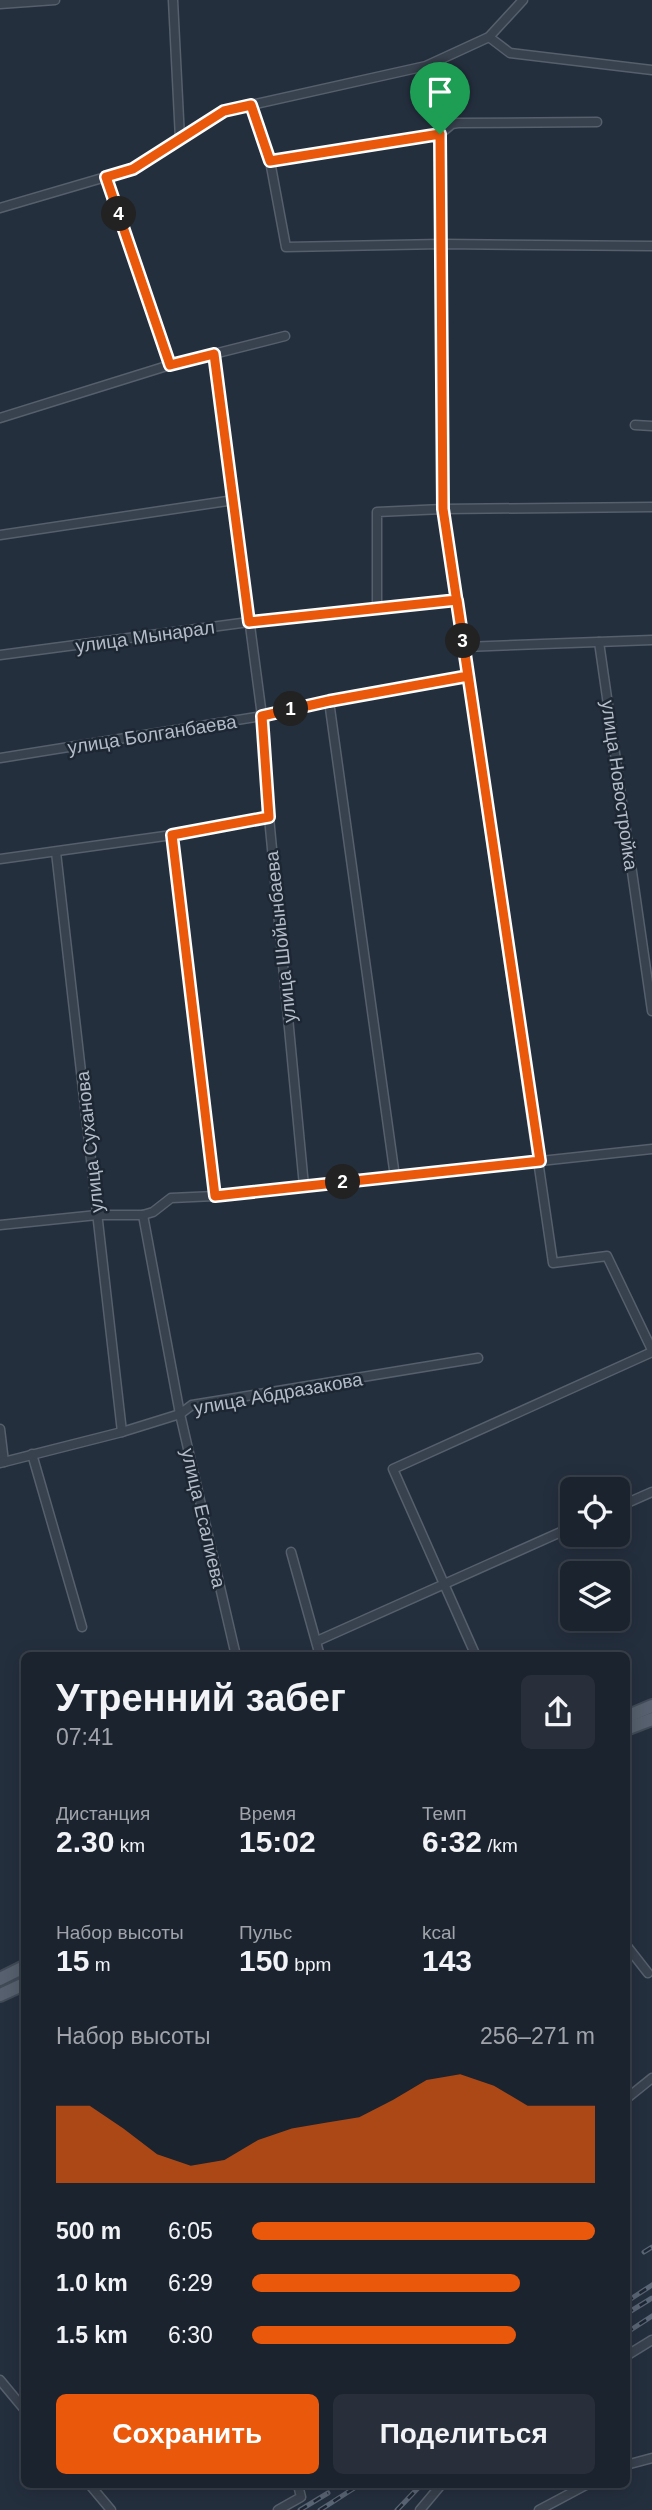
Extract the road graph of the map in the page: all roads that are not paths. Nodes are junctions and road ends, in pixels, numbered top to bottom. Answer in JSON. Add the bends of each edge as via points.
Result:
{"nodes":[{"id":1,"x":55,"y":0,"type":"edge"},
{"id":2,"x":173,"y":0,"type":"edge"},
{"id":3,"x":523,"y":0,"type":"edge"},
{"id":4,"x":0,"y":4,"type":"edge"},
{"id":5,"x":489,"y":37,"type":"junction"},
{"id":6,"x":652,"y":70,"type":"edge"},
{"id":7,"x":251,"y":105,"type":"junction"},
{"id":8,"x":597,"y":122,"type":"dead end"},
{"id":9,"x":440,"y":134,"type":"junction"},
{"id":10,"x":180,"y":139,"type":"junction"},
{"id":11,"x":270,"y":161,"type":"junction"},
{"id":12,"x":106,"y":177,"type":"junction"},
{"id":13,"x":0,"y":208,"type":"edge"},
{"id":14,"x":442,"y":244,"type":"junction"},
{"id":15,"x":652,"y":246,"type":"edge"},
{"id":16,"x":285,"y":336,"type":"dead end"},
{"id":17,"x":214,"y":354,"type":"junction"},
{"id":18,"x":170,"y":365,"type":"junction"},
{"id":19,"x":0,"y":418,"type":"edge"},
{"id":20,"x":635,"y":425,"type":"dead end"},
{"id":21,"x":652,"y":426,"type":"edge"},
{"id":22,"x":234,"y":500,"type":"junction"},
{"id":23,"x":652,"y":507,"type":"edge"},
{"id":24,"x":443,"y":509,"type":"junction"},
{"id":25,"x":0,"y":535,"type":"edge"},
{"id":26,"x":457,"y":600,"type":"junction"},
{"id":27,"x":377,"y":609,"type":"junction"},
{"id":28,"x":249,"y":622,"type":"junction"},
{"id":29,"x":652,"y":640,"type":"edge"},
{"id":30,"x":599,"y":642,"type":"junction"},
{"id":31,"x":464,"y":647,"type":"junction"},
{"id":32,"x":0,"y":655,"type":"edge"},
{"id":33,"x":468,"y":676,"type":"junction"},
{"id":34,"x":329,"y":701,"type":"junction"},
{"id":35,"x":262,"y":716,"type":"junction"},
{"id":36,"x":0,"y":758,"type":"edge"},
{"id":37,"x":269,"y":817,"type":"junction"},
{"id":38,"x":172,"y":835,"type":"junction"},
{"id":39,"x":56,"y":852,"type":"junction"},
{"id":40,"x":0,"y":859,"type":"edge"},
{"id":41,"x":652,"y":1011,"type":"edge"},
{"id":42,"x":652,"y":1149,"type":"edge"},
{"id":43,"x":540,"y":1161,"type":"junction"},
{"id":44,"x":395,"y":1177,"type":"junction"},
{"id":45,"x":304,"y":1186,"type":"junction"},
{"id":46,"x":215,"y":1196,"type":"junction"},
{"id":47,"x":97,"y":1215,"type":"junction"},
{"id":48,"x":142,"y":1215,"type":"junction"},
{"id":49,"x":0,"y":1225,"type":"edge"},
{"id":50,"x":652,"y":1351,"type":"edge"},
{"id":51,"x":478,"y":1358,"type":"dead end"},
{"id":52,"x":180,"y":1414,"type":"junction"},
{"id":53,"x":0,"y":1429,"type":"edge"},
{"id":54,"x":122,"y":1432,"type":"junction"},
{"id":55,"x":32,"y":1454,"type":"junction"},
{"id":56,"x":2,"y":1462,"type":"edge"},
{"id":57,"x":652,"y":1492,"type":"edge"},
{"id":58,"x":630,"y":1502,"type":"edge"},
{"id":59,"x":560,"y":1532,"type":"edge"},
{"id":60,"x":291,"y":1552,"type":"dead end"},
{"id":61,"x":444,"y":1583,"type":"junction"},
{"id":62,"x":82,"y":1626,"type":"dead end"},
{"id":63,"x":317,"y":1641,"type":"junction"},
{"id":64,"x":235,"y":1652,"type":"edge"},
{"id":65,"x":319,"y":1652,"type":"edge"},
{"id":66,"x":475,"y":1652,"type":"edge"},
{"id":67,"x":652,"y":1706,"type":"edge"},
{"id":68,"x":630,"y":1715,"type":"edge"},
{"id":69,"x":652,"y":1718,"type":"edge"},
{"id":70,"x":630,"y":1728,"type":"edge"},
{"id":71,"x":630,"y":1950,"type":"edge"},
{"id":72,"x":21,"y":1968,"type":"edge"},
{"id":73,"x":648,"y":1973,"type":"dead end"},
{"id":74,"x":0,"y":1979,"type":"edge"},
{"id":75,"x":21,"y":1985,"type":"edge"},
{"id":76,"x":0,"y":1995,"type":"edge"},
{"id":77,"x":652,"y":2078,"type":"edge"},
{"id":78,"x":630,"y":2096,"type":"edge"},
{"id":79,"x":652,"y":2340,"type":"edge"},
{"id":80,"x":630,"y":2354,"type":"edge"},
{"id":81,"x":0,"y":2380,"type":"edge"},
{"id":82,"x":21,"y":2405,"type":"edge"},
{"id":83,"x":652,"y":2458,"type":"edge"},
{"id":84,"x":630,"y":2464,"type":"edge"},
{"id":85,"x":93,"y":2488,"type":"edge"},
{"id":86,"x":299,"y":2488,"type":"edge"},
{"id":87,"x":438,"y":2488,"type":"edge"},
{"id":88,"x":580,"y":2488,"type":"edge"},
{"id":89,"x":111,"y":2510,"type":"edge"},
{"id":90,"x":278,"y":2510,"type":"edge"},
{"id":91,"x":420,"y":2510,"type":"edge"},
{"id":92,"x":539,"y":2510,"type":"edge"}],
"edges":[{"from":1,"to":4,"type":"street"},
{"from":2,"to":10,"type":"street"},
{"from":3,"to":5,"type":"street"},
{"from":5,"to":6,"type":"street","via":[[510,53]]},
{"from":5,"to":7,"type":"street","via":[[426,66]]},
{"from":7,"to":10,"type":"street","via":[[224,111]]},
{"from":7,"to":11,"type":"street"},
{"from":8,"to":9,"type":"street","via":[[458,123]]},
{"from":9,"to":11,"type":"street"},
{"from":9,"to":14,"type":"street"},
{"from":10,"to":12,"type":"street","via":[[133,169]]},
{"from":11,"to":14,"type":"street","via":[[286,247]]},
{"from":12,"to":13,"type":"street"},
{"from":12,"to":18,"type":"street"},
{"from":14,"to":15,"type":"street"},
{"from":14,"to":24,"type":"street"},
{"from":16,"to":17,"type":"street"},
{"from":17,"to":18,"type":"street"},
{"from":17,"to":22,"type":"street","name":"улица Шойынбаева"},
{"from":18,"to":19,"type":"street"},
{"from":20,"to":21,"type":"street"},
{"from":22,"to":25,"type":"street"},
{"from":22,"to":28,"type":"street","name":"улица Шойынбаева"},
{"from":23,"to":24,"type":"street"},
{"from":24,"to":26,"type":"street"},
{"from":24,"to":27,"type":"street","via":[[377,512]]},
{"from":26,"to":27,"type":"street","name":"улица Мынарал"},
{"from":26,"to":31,"type":"street"},
{"from":27,"to":28,"type":"street","name":"улица Мынарал"},
{"from":28,"to":32,"type":"street","name":"улица Мынарал"},
{"from":28,"to":35,"type":"street","name":"улица Шойынбаева"},
{"from":29,"to":30,"type":"street"},
{"from":30,"to":31,"type":"street"},
{"from":30,"to":41,"type":"street","name":"улица Новостройка"},
{"from":31,"to":33,"type":"street"},
{"from":33,"to":34,"type":"street","name":"улица Болганбаева"},
{"from":33,"to":43,"type":"street"},
{"from":34,"to":35,"type":"street","name":"улица Болганбаева"},
{"from":34,"to":44,"type":"street"},
{"from":35,"to":36,"type":"street","name":"улица Болганбаева"},
{"from":35,"to":37,"type":"street","name":"улица Шойынбаева"},
{"from":37,"to":38,"type":"street"},
{"from":37,"to":45,"type":"street","name":"улица Шойынбаева"},
{"from":38,"to":39,"type":"street"},
{"from":38,"to":46,"type":"street"},
{"from":39,"to":40,"type":"street"},
{"from":39,"to":47,"type":"street","name":"улица Суханова"},
{"from":42,"to":43,"type":"street"},
{"from":43,"to":44,"type":"street"},
{"from":43,"to":50,"type":"street","via":[[554,1263],[607,1256]]},
{"from":44,"to":45,"type":"street"},
{"from":45,"to":46,"type":"street"},
{"from":46,"to":48,"type":"street","via":[[171,1198]]},
{"from":47,"to":48,"type":"street"},
{"from":47,"to":49,"type":"street"},
{"from":47,"to":54,"type":"street","name":"улица Суханова"},
{"from":48,"to":52,"type":"street","name":"улица Есалиева"},
{"from":50,"to":61,"type":"street","via":[[393,1469]]},
{"from":51,"to":52,"type":"street","name":"улица Абдразакова","via":[[192,1405]]},
{"from":52,"to":54,"type":"street","name":"улица Абдразакова"},
{"from":52,"to":64,"type":"street","name":"улица Есалиева"},
{"from":53,"to":56,"type":"street"},
{"from":54,"to":55,"type":"street","name":"улица Абдразакова"},
{"from":55,"to":56,"type":"street","name":"улица Абдразакова"},
{"from":55,"to":62,"type":"street"},
{"from":57,"to":58,"type":"street"},
{"from":59,"to":61,"type":"street"},
{"from":60,"to":63,"type":"street"},
{"from":61,"to":63,"type":"street"},
{"from":61,"to":66,"type":"street"},
{"from":63,"to":65,"type":"street"},
{"from":67,"to":68,"type":"main road"},
{"from":69,"to":70,"type":"main road"},
{"from":71,"to":73,"type":"street"},
{"from":72,"to":74,"type":"main road"},
{"from":75,"to":76,"type":"main road"},
{"from":77,"to":78,"type":"street"},
{"from":79,"to":80,"type":"street"},
{"from":81,"to":82,"type":"street"},
{"from":83,"to":84,"type":"street"},
{"from":85,"to":89,"type":"street"},
{"from":86,"to":90,"type":"street","via":[[301,2497]]},
{"from":87,"to":91,"type":"street"},
{"from":88,"to":92,"type":"street"}]}
